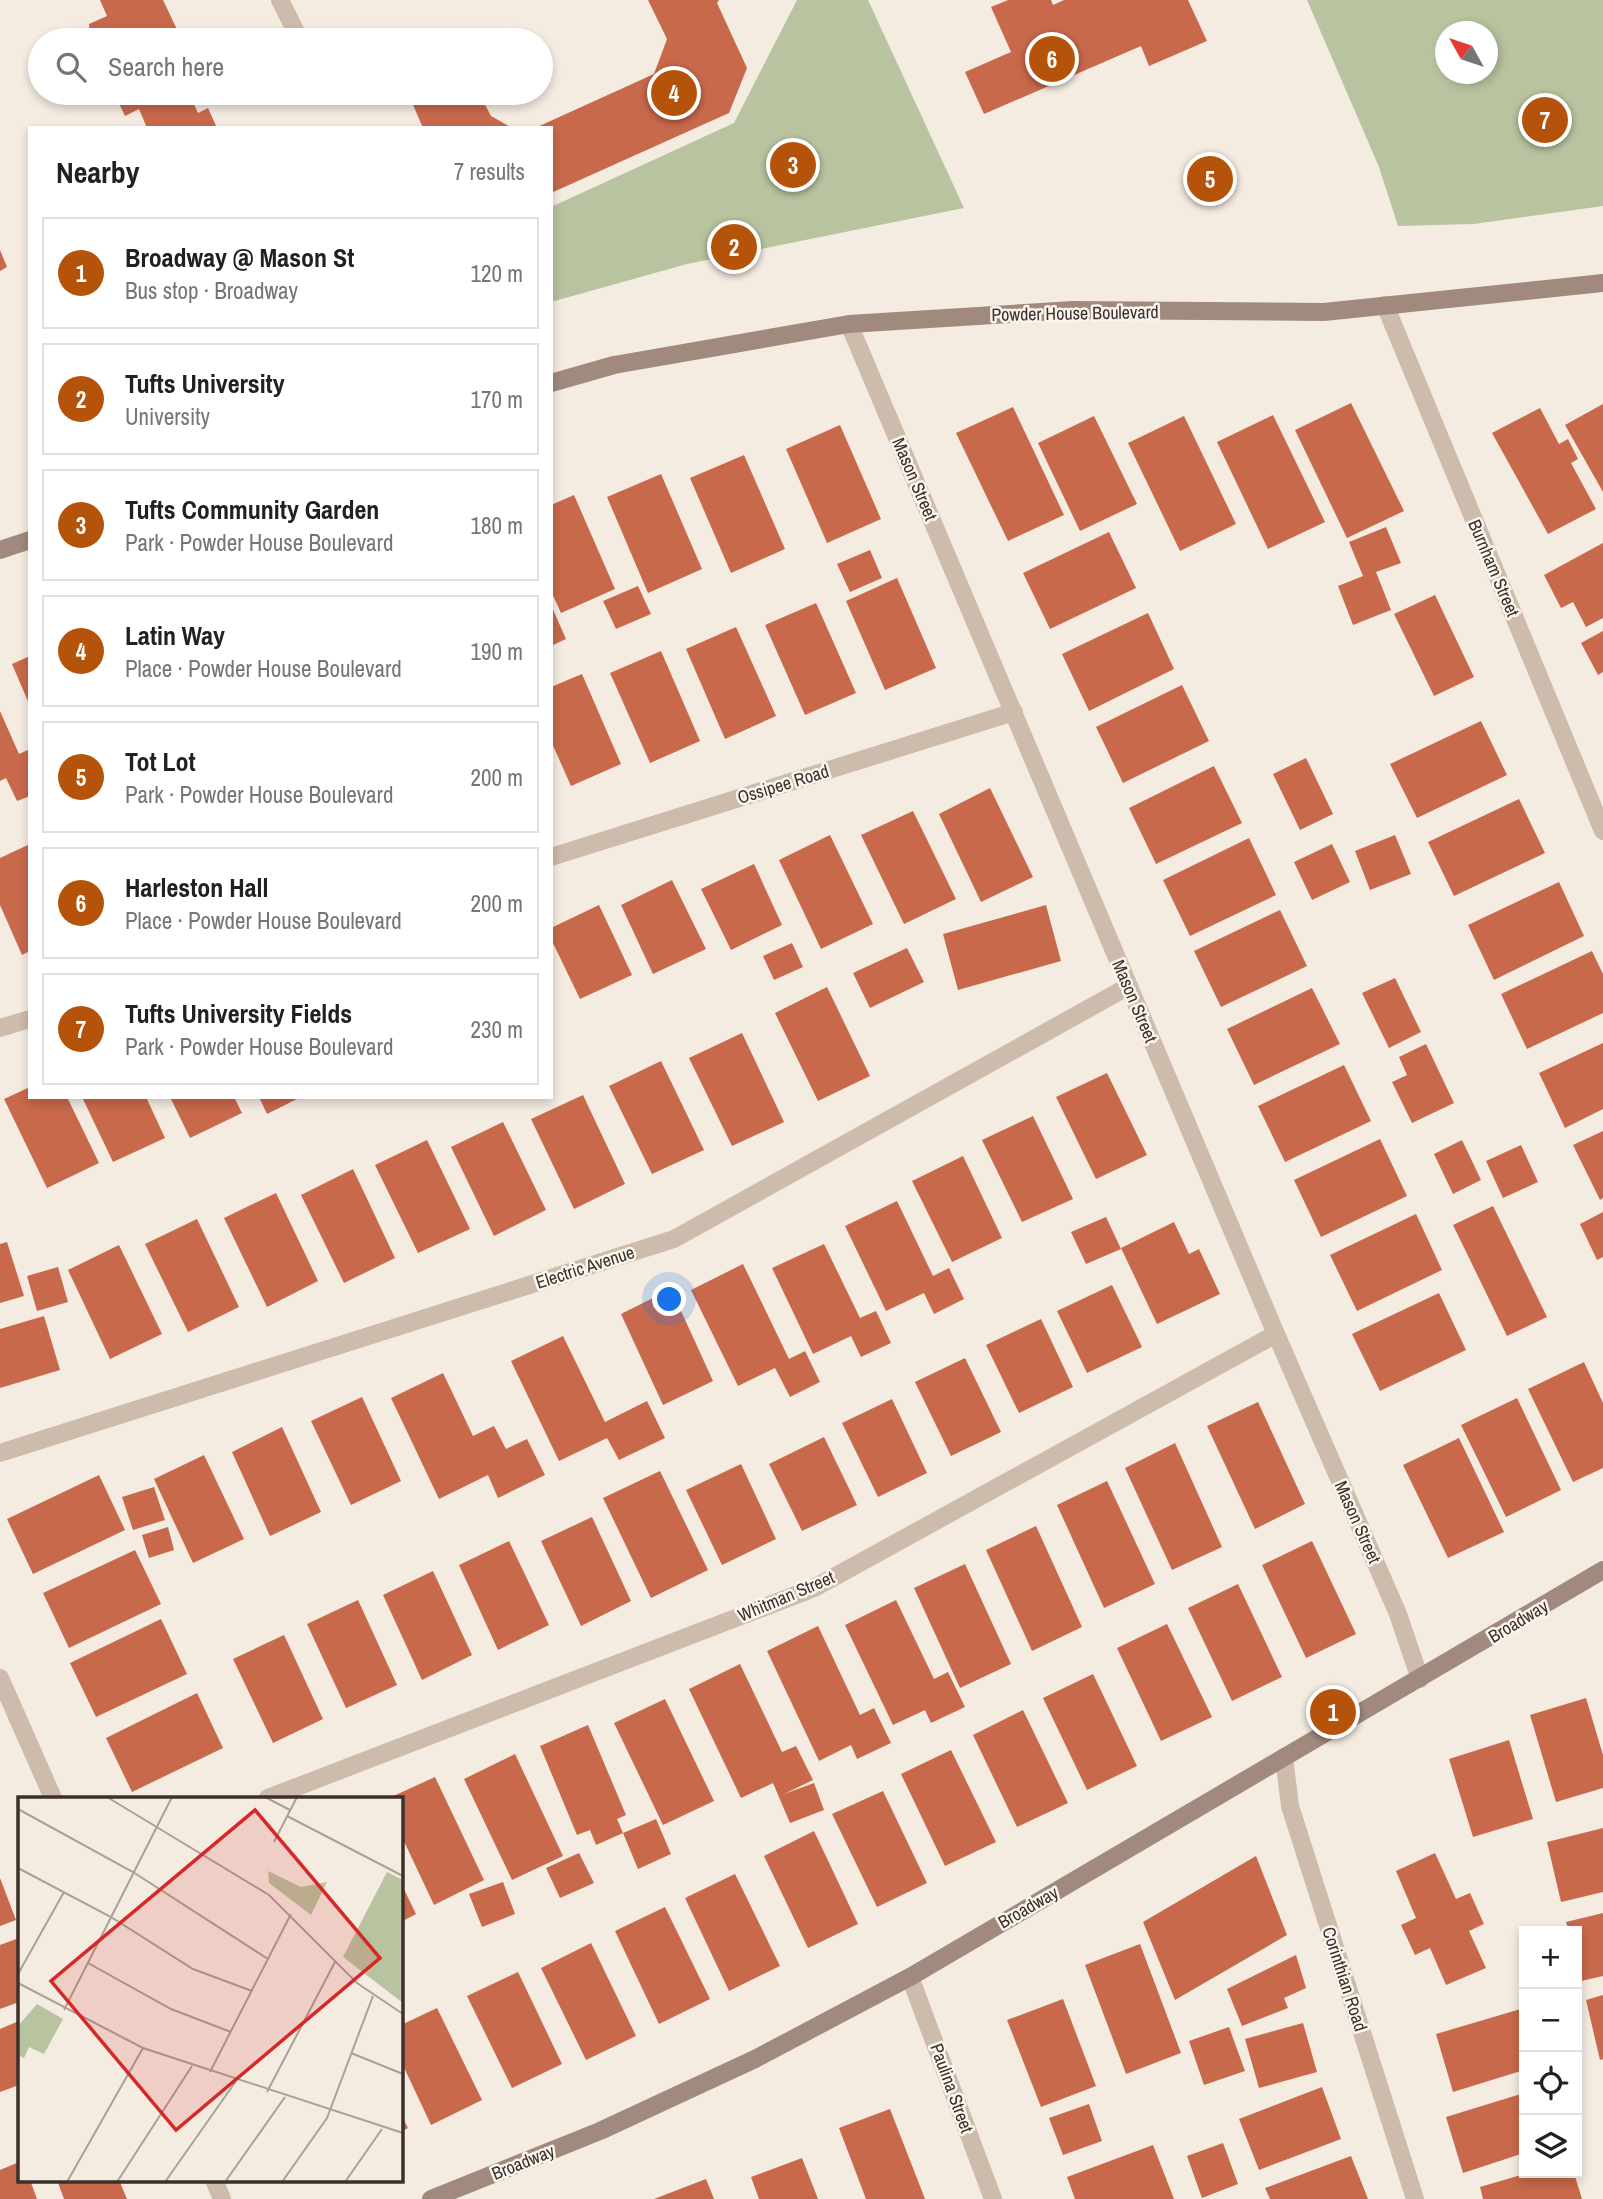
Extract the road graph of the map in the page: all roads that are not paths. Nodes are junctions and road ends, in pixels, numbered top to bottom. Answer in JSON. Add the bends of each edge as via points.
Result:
{"nodes":[{"id":1,"x":280,"y":0,"type":"edge"},
{"id":2,"x":294,"y":28,"type":"edge"},
{"id":3,"x":1603,"y":283,"type":"edge"},
{"id":4,"x":1385,"y":305,"type":"junction"},
{"id":5,"x":849,"y":324,"type":"junction"},
{"id":6,"x":553,"y":382,"type":"edge"},
{"id":7,"x":28,"y":541,"type":"edge"},
{"id":8,"x":0,"y":550,"type":"edge"},
{"id":9,"x":1014,"y":712,"type":"junction"},
{"id":10,"x":1603,"y":831,"type":"edge"},
{"id":11,"x":553,"y":855,"type":"edge"},
{"id":12,"x":1129,"y":986,"type":"junction"},
{"id":13,"x":28,"y":1020,"type":"edge"},
{"id":14,"x":0,"y":1028,"type":"edge"},
{"id":15,"x":1276,"y":1334,"type":"junction"},
{"id":16,"x":0,"y":1453,"type":"edge"},
{"id":17,"x":1603,"y":1570,"type":"edge"},
{"id":18,"x":0,"y":1678,"type":"edge"},
{"id":19,"x":1420,"y":1679,"type":"junction"},
{"id":20,"x":1284,"y":1757,"type":"junction"},
{"id":21,"x":53,"y":1797,"type":"edge"},
{"id":22,"x":271,"y":1797,"type":"edge"},
{"id":23,"x":910,"y":1977,"type":"junction"},
{"id":24,"x":215,"y":2182,"type":"edge"},
{"id":25,"x":222,"y":2199,"type":"edge"},
{"id":26,"x":431,"y":2199,"type":"edge"},
{"id":27,"x":993,"y":2199,"type":"edge"},
{"id":28,"x":1415,"y":2199,"type":"edge"}],
"edges":[{"from":1,"to":2,"type":"street"},
{"from":3,"to":4,"type":"main road","name":"Powder House Boulevard"},
{"from":4,"to":5,"type":"main road","name":"Powder House Boulevard","via":[[1324,312],[1073,310]]},
{"from":4,"to":10,"type":"street","name":"Burnham Street"},
{"from":5,"to":6,"type":"main road","name":"Powder House Boulevard","via":[[614,365]]},
{"from":5,"to":9,"type":"street","name":"Mason Street"},
{"from":7,"to":8,"type":"main road"},
{"from":9,"to":11,"type":"street","name":"Ossipee Road"},
{"from":9,"to":12,"type":"street","name":"Mason Street"},
{"from":12,"to":15,"type":"street","name":"Mason Street"},
{"from":12,"to":16,"type":"street","name":"Electric Avenue","via":[[674,1239]]},
{"from":13,"to":14,"type":"street"},
{"from":15,"to":19,"type":"street","name":"Mason Street","via":[[1398,1615]]},
{"from":15,"to":22,"type":"street","name":"Whitman Street","via":[[814,1588]]},
{"from":17,"to":19,"type":"main road","name":"Broadway"},
{"from":18,"to":21,"type":"street"},
{"from":19,"to":20,"type":"main road","name":"Broadway"},
{"from":20,"to":23,"type":"main road","name":"Broadway"},
{"from":20,"to":28,"type":"street","name":"Corinthian Road","via":[[1290,1806]]},
{"from":23,"to":26,"type":"main road","name":"Broadway","via":[[755,2059],[600,2132]]},
{"from":23,"to":27,"type":"street","name":"Paulina Street"},
{"from":24,"to":25,"type":"street"}]}
